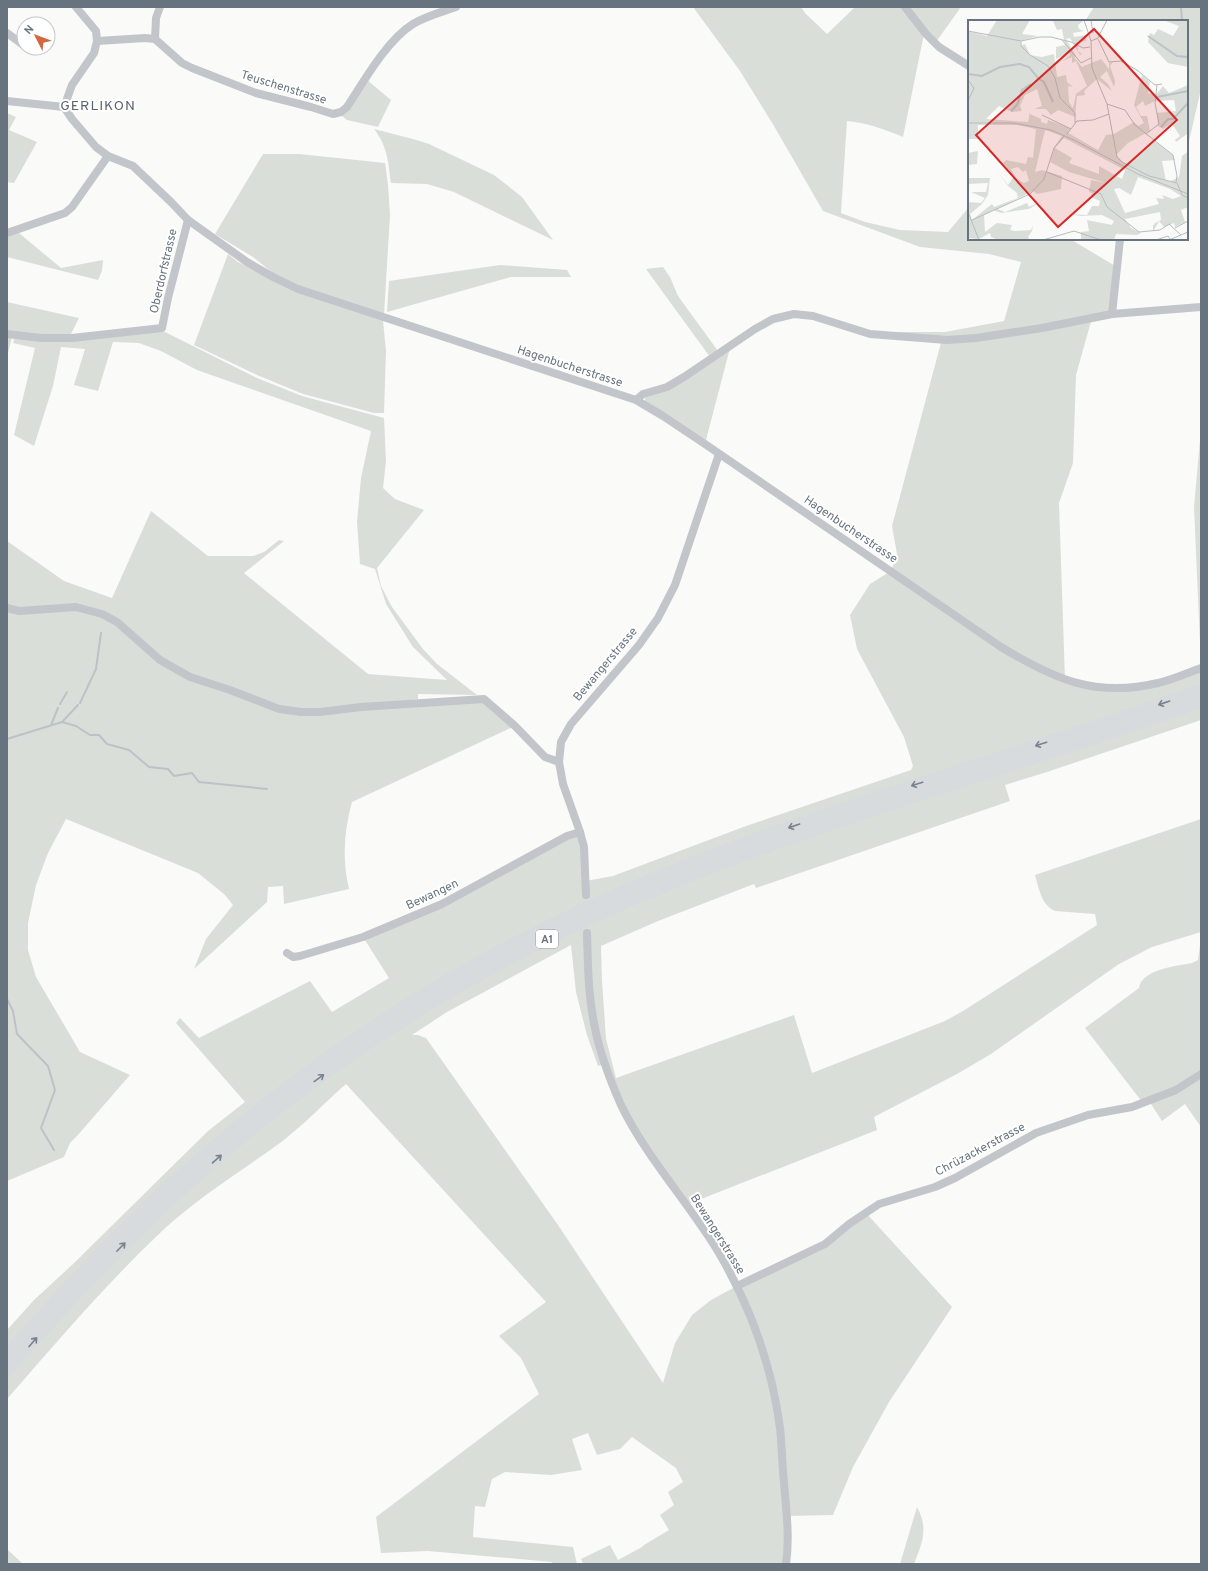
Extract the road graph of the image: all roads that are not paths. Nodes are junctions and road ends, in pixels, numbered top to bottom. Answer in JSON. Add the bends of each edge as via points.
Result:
{"nodes":[{"id":1,"x":76,"y":7,"type":"edge"},
{"id":2,"x":160,"y":7,"type":"edge"},
{"id":3,"x":456,"y":7,"type":"edge"},
{"id":4,"x":905,"y":7,"type":"edge"},
{"id":5,"x":7,"y":33,"type":"edge"},
{"id":6,"x":155,"y":39,"type":"junction"},
{"id":7,"x":16,"y":40,"type":"edge"},
{"id":8,"x":97,"y":41,"type":"junction"},
{"id":9,"x":968,"y":65,"type":"edge"},
{"id":10,"x":7,"y":101,"type":"edge"},
{"id":11,"x":64,"y":107,"type":"junction"},
{"id":12,"x":108,"y":156,"type":"junction"},
{"id":13,"x":188,"y":220,"type":"junction"},
{"id":14,"x":7,"y":234,"type":"edge"},
{"id":15,"x":1120,"y":240,"type":"edge"},
{"id":16,"x":1201,"y":307,"type":"edge"},
{"id":17,"x":1112,"y":314,"type":"junction"},
{"id":18,"x":7,"y":334,"type":"edge"},
{"id":19,"x":636,"y":400,"type":"junction"},
{"id":20,"x":719,"y":454,"type":"junction"},
{"id":21,"x":7,"y":608,"type":"edge"},
{"id":22,"x":1201,"y":668,"type":"edge"},
{"id":23,"x":1201,"y":690,"type":"edge"},
{"id":24,"x":1201,"y":702,"type":"edge"},
{"id":25,"x":559,"y":762,"type":"junction"},
{"id":26,"x":580,"y":832,"type":"junction"},
{"id":27,"x":586,"y":895,"type":"dead end"},
{"id":28,"x":587,"y":933,"type":"dead end"},
{"id":29,"x":287,"y":952,"type":"dead end"},
{"id":30,"x":1201,"y":1074,"type":"edge"},
{"id":31,"x":737,"y":1286,"type":"junction"},
{"id":32,"x":7,"y":1355,"type":"edge"},
{"id":33,"x":7,"y":1371,"type":"edge"},
{"id":34,"x":786,"y":1564,"type":"edge"}],
"edges":[{"from":1,"to":8,"type":"street","via":[[96,31]]},
{"from":2,"to":6,"type":"street","via":[[156,18]]},
{"from":3,"to":6,"type":"street","name":"Teuschenstrasse","via":[[414,23],[401,33],[388,46],[347,107],[333,114],[256,93],[192,68],[182,63]]},
{"from":4,"to":9,"type":"street","via":[[939,47]]},
{"from":5,"to":7,"type":"street"},
{"from":6,"to":8,"type":"street"},
{"from":8,"to":11,"type":"street","via":[[94,54],[72,85]]},
{"from":10,"to":11,"type":"street"},
{"from":11,"to":12,"type":"street","name":"Hagenbucherstrasse","via":[[87,137]]},
{"from":12,"to":13,"type":"street","name":"Hagenbucherstrasse","via":[[133,166]]},
{"from":12,"to":14,"type":"street","via":[[65,213]]},
{"from":13,"to":18,"type":"street","name":"Oberdorfstrasse","via":[[162,328],[72,338]]},
{"from":13,"to":19,"type":"street","name":"Hagenbucherstrasse","via":[[247,262],[298,289]]},
{"from":15,"to":17,"type":"street"},
{"from":16,"to":17,"type":"street"},
{"from":17,"to":19,"type":"street","via":[[1042,328],[947,340],[870,334],[813,316],[794,314],[773,319],[684,377],[667,387],[643,394]]},
{"from":19,"to":20,"type":"street","name":"Hagenbucherstrasse"},
{"from":20,"to":22,"type":"street","name":"Hagenbucherstrasse","via":[[1001,647],[1062,679],[1086,686],[1134,687],[1158,683]]},
{"from":20,"to":25,"type":"street","name":"Bewangerstrasse","via":[[675,585],[658,618],[571,724],[561,742]]},
{"from":21,"to":25,"type":"street","via":[[20,611],[76,607],[102,614],[117,622],[160,660],[190,677],[279,709],[320,712],[484,699],[545,757]]},
{"from":23,"to":32,"type":"highway","number":"A1","one_way":true,"via":[[836,811],[721,852],[603,901],[485,959],[356,1038],[286,1088],[235,1129],[172,1183],[119,1234]]},
{"from":33,"to":24,"type":"highway","number":"A1","one_way":true,"via":[[66,1304],[127,1241],[226,1150],[288,1100],[351,1055],[419,1010],[481,974],[589,919],[732,860],[831,824]]},
{"from":25,"to":26,"type":"street","name":"Bewangerstrasse"},
{"from":26,"to":27,"type":"street","name":"Bewangerstrasse","via":[[585,861]]},
{"from":26,"to":29,"type":"street","name":"Bewangen","via":[[567,836],[442,904],[364,937],[300,956],[293,957]]},
{"from":28,"to":31,"type":"street","name":"Bewangerstrasse","via":[[589,989],[594,1027],[622,1106],[641,1139],[718,1252]]},
{"from":30,"to":31,"type":"street","name":"Chrüzackerstrasse","via":[[1176,1090],[1132,1107],[1088,1115],[1036,1133],[955,1178],[935,1187],[879,1204],[825,1244]]},
{"from":31,"to":34,"type":"street","name":"Bewangerstrasse","via":[[756,1329],[767,1365],[780,1428],[787,1516]]}]}
